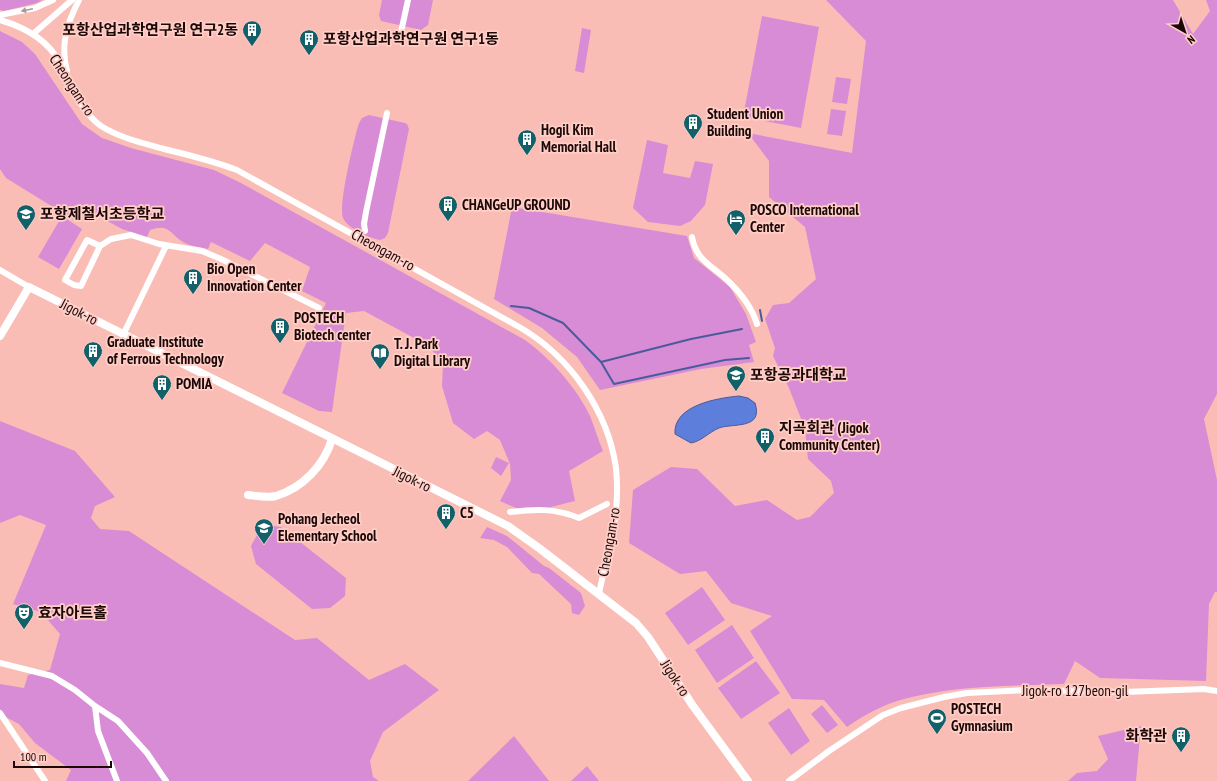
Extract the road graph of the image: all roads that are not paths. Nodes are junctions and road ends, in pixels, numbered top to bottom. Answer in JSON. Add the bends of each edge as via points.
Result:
{"nodes":[{"id":1,"x":53,"y":0,"type":"edge"},
{"id":2,"x":72,"y":0,"type":"edge"},
{"id":3,"x":79,"y":0,"type":"edge"},
{"id":4,"x":408,"y":0,"type":"edge"},
{"id":5,"x":0,"y":15,"type":"edge"},
{"id":6,"x":0,"y":20,"type":"edge"},
{"id":7,"x":401,"y":32,"type":"dead end"},
{"id":8,"x":33,"y":34,"type":"junction"},
{"id":9,"x":72,"y":86,"type":"junction"},
{"id":10,"x":387,"y":113,"type":"dead end"},
{"id":11,"x":365,"y":231,"type":"dead end"},
{"id":12,"x":692,"y":237,"type":"dead end"},
{"id":13,"x":100,"y":246,"type":"junction"},
{"id":14,"x":166,"y":246,"type":"junction"},
{"id":15,"x":0,"y":270,"type":"edge"},
{"id":16,"x":29,"y":287,"type":"junction"},
{"id":17,"x":320,"y":308,"type":"dead end"},
{"id":18,"x":757,"y":324,"type":"dead end"},
{"id":19,"x":123,"y":335,"type":"junction"},
{"id":20,"x":0,"y":336,"type":"edge"},
{"id":21,"x":332,"y":439,"type":"junction"},
{"id":22,"x":248,"y":495,"type":"dead end"},
{"id":23,"x":607,"y":504,"type":"dead end"},
{"id":24,"x":510,"y":512,"type":"dead end"},
{"id":25,"x":599,"y":594,"type":"junction"},
{"id":26,"x":0,"y":663,"type":"edge"},
{"id":27,"x":1217,"y":690,"type":"edge"},
{"id":28,"x":95,"y":706,"type":"junction"},
{"id":29,"x":0,"y":713,"type":"edge"},
{"id":30,"x":45,"y":781,"type":"edge"},
{"id":31,"x":117,"y":781,"type":"edge"},
{"id":32,"x":166,"y":781,"type":"edge"},
{"id":33,"x":748,"y":781,"type":"edge"},
{"id":34,"x":789,"y":781,"type":"edge"}],
"edges":[{"from":1,"to":5,"type":"street","one_way":true,"via":[[35,8]]},
{"from":2,"to":8,"type":"street"},
{"from":3,"to":9,"type":"street","via":[[71,15],[64,40],[64,60]]},
{"from":4,"to":7,"type":"street"},
{"from":6,"to":8,"type":"street","name":"Cheongam-ro"},
{"from":8,"to":9,"type":"street","name":"Cheongam-ro","via":[[59,61]]},
{"from":9,"to":25,"type":"street","name":"Cheongam-ro","via":[[78,100],[92,118],[114,133],[237,170],[521,328],[549,347],[590,397],[606,430],[615,461],[617,490],[614,525]]},
{"from":10,"to":11,"type":"street","via":[[366,212]]},
{"from":12,"to":18,"type":"street","via":[[696,252],[734,287],[754,314]]},
{"from":13,"to":13,"type":"street","via":[[87,240],[65,280],[80,286]]},
{"from":13,"to":14,"type":"street","via":[[131,235]]},
{"from":14,"to":17,"type":"street","via":[[212,254]]},
{"from":14,"to":19,"type":"street"},
{"from":15,"to":16,"type":"street","name":"Jigok-ro"},
{"from":16,"to":19,"type":"street","name":"Jigok-ro"},
{"from":16,"to":20,"type":"street"},
{"from":19,"to":21,"type":"street","name":"Jigok-ro"},
{"from":21,"to":22,"type":"street","via":[[320,463],[302,483],[274,496]]},
{"from":21,"to":25,"type":"street","name":"Jigok-ro","via":[[508,526]]},
{"from":23,"to":24,"type":"street","via":[[579,518],[561,511],[533,509]]},
{"from":25,"to":33,"type":"street","name":"Jigok-ro","via":[[630,617],[648,637],[693,706]]},
{"from":26,"to":28,"type":"street","via":[[52,676]]},
{"from":27,"to":34,"type":"street","name":"Jigok-ro 127beon-gil","via":[[1027,690],[967,693],[944,697],[887,713]]},
{"from":28,"to":31,"type":"street","via":[[98,731]]},
{"from":28,"to":32,"type":"street","via":[[118,721],[147,753]]},
{"from":29,"to":30,"type":"street"}]}
